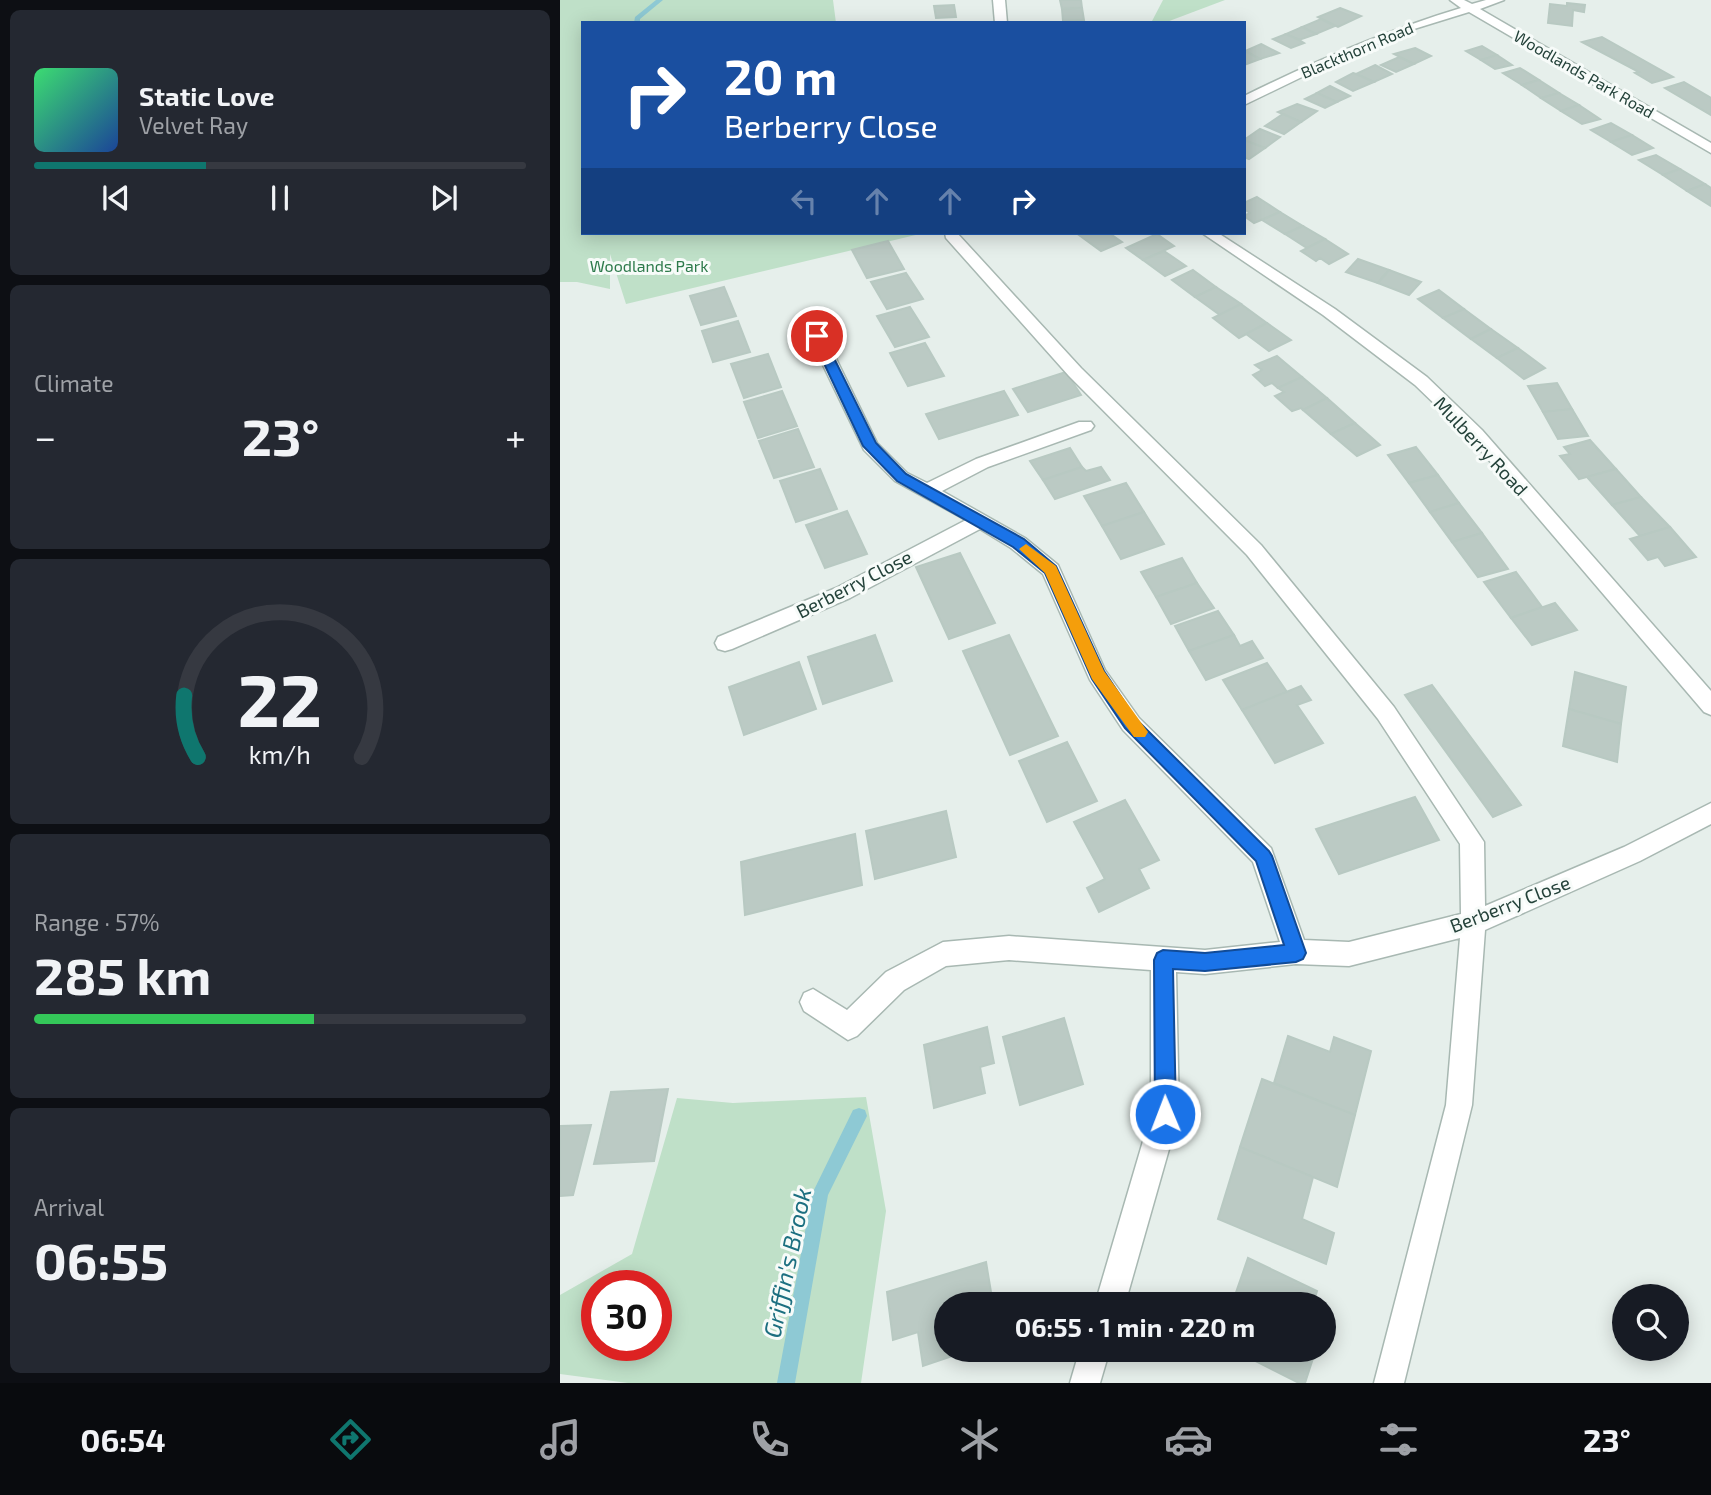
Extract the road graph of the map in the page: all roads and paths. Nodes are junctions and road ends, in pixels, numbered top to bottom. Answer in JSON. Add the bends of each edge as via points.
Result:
{"nodes":[{"id":1,"x":999,"y":0,"type":"edge"},
{"id":2,"x":1456,"y":0,"type":"edge"},
{"id":3,"x":1498,"y":0,"type":"edge"},
{"id":4,"x":1473,"y":9,"type":"junction"},
{"id":5,"x":1001,"y":21,"type":"edge"},
{"id":6,"x":1246,"y":100,"type":"edge"},
{"id":7,"x":1711,"y":149,"type":"edge"},
{"id":8,"x":951,"y":235,"type":"dead end"},
{"id":9,"x":1212,"y":235,"type":"edge"},
{"id":10,"x":817,"y":336,"type":"dead end"},
{"id":11,"x":1085,"y":426,"type":"dead end"},
{"id":12,"x":927,"y":491,"type":"junction"},
{"id":13,"x":981,"y":520,"type":"junction"},
{"id":14,"x":725,"y":643,"type":"dead end"},
{"id":15,"x":1711,"y":706,"type":"edge"},
{"id":16,"x":1711,"y":813,"type":"edge"},
{"id":17,"x":1473,"y":923,"type":"junction"},
{"id":18,"x":1296,"y":953,"type":"junction"},
{"id":19,"x":1163,"y":960,"type":"junction"},
{"id":20,"x":813,"y":1002,"type":"dead end"},
{"id":21,"x":1113,"y":1292,"type":"edge"},
{"id":22,"x":1091,"y":1362,"type":"edge"},
{"id":23,"x":1084,"y":1383,"type":"edge"},
{"id":24,"x":1389,"y":1383,"type":"edge"}],
"edges":[{"from":1,"to":5,"type":"street"},
{"from":2,"to":4,"type":"street","name":"Woodlands Park Road"},
{"from":3,"to":4,"type":"street","name":"Blackthorn Road"},
{"from":4,"to":6,"type":"street","name":"Blackthorn Road","via":[[1333,57]]},
{"from":4,"to":7,"type":"street","name":"Woodlands Park Road"},
{"from":8,"to":17,"type":"street","via":[[1076,372],[1254,550],[1386,713],[1472,842]]},
{"from":9,"to":15,"type":"street","name":"Mulberry Road","via":[[1329,312],[1421,381],[1476,434]]},
{"from":10,"to":12,"type":"street","via":[[870,446],[901,477]]},
{"from":11,"to":12,"type":"street","via":[[982,463]]},
{"from":12,"to":13,"type":"street"},
{"from":13,"to":14,"type":"street","name":"Berberry Close","via":[[843,593]]},
{"from":13,"to":18,"type":"street","via":[[1051,570],[1097,674],[1131,724],[1263,856]]},
{"from":16,"to":17,"type":"street","name":"Berberry Close","via":[[1632,854]]},
{"from":17,"to":18,"type":"street","name":"Berberry Close","via":[[1349,954]]},
{"from":17,"to":24,"type":"street","via":[[1459,1105]]},
{"from":18,"to":19,"type":"street","name":"Berberry Close","via":[[1205,962]]},
{"from":19,"to":20,"type":"street","name":"Berberry Close","via":[[1009,948],[943,954],[895,981],[848,1027]]},
{"from":19,"to":21,"type":"street","via":[[1165,1114]]},
{"from":22,"to":23,"type":"street"}]}
